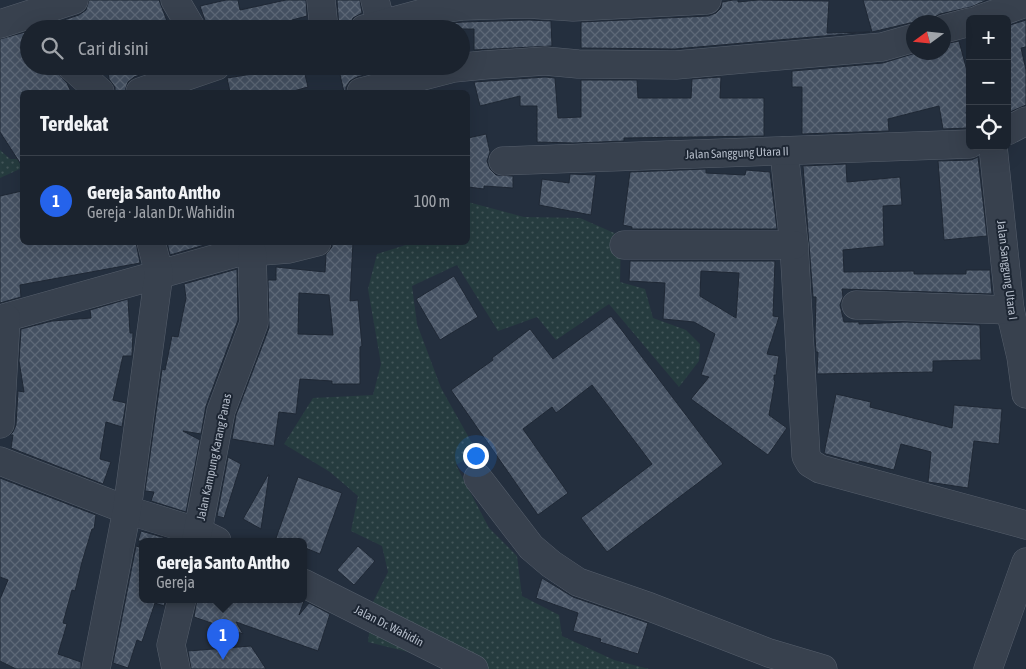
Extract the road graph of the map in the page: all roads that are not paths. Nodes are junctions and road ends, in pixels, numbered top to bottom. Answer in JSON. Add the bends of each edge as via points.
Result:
{"nodes":[{"id":1,"x":74,"y":0,"type":"edge"},
{"id":2,"x":175,"y":0,"type":"edge"},
{"id":3,"x":321,"y":0,"type":"edge"},
{"id":4,"x":707,"y":0,"type":"edge"},
{"id":5,"x":631,"y":2,"type":"edge"},
{"id":6,"x":1026,"y":3,"type":"edge"},
{"id":7,"x":979,"y":15,"type":"edge"},
{"id":8,"x":374,"y":18,"type":"edge"},
{"id":9,"x":46,"y":20,"type":"edge"},
{"id":10,"x":187,"y":20,"type":"edge"},
{"id":11,"x":323,"y":20,"type":"edge"},
{"id":12,"x":966,"y":20,"type":"edge"},
{"id":13,"x":20,"y":22,"type":"edge"},
{"id":14,"x":0,"y":24,"type":"edge"},
{"id":15,"x":951,"y":26,"type":"edge"},
{"id":16,"x":906,"y":40,"type":"edge"},
{"id":17,"x":470,"y":66,"type":"edge"},
{"id":18,"x":81,"y":75,"type":"edge"},
{"id":19,"x":193,"y":75,"type":"edge"},
{"id":20,"x":427,"y":75,"type":"edge"},
{"id":21,"x":98,"y":90,"type":"edge"},
{"id":22,"x":155,"y":90,"type":"edge"},
{"id":23,"x":369,"y":90,"type":"edge"},
{"id":24,"x":1026,"y":121,"type":"edge"},
{"id":25,"x":1011,"y":129,"type":"edge"},
{"id":26,"x":966,"y":144,"type":"edge"},
{"id":27,"x":993,"y":150,"type":"edge"},
{"id":28,"x":784,"y":151,"type":"junction"},
{"id":29,"x":503,"y":161,"type":"dead end"},
{"id":30,"x":152,"y":245,"type":"edge"},
{"id":31,"x":304,"y":245,"type":"edge"},
{"id":32,"x":794,"y":245,"type":"junction"},
{"id":33,"x":624,"y":246,"type":"dead end"},
{"id":34,"x":240,"y":249,"type":"edge"},
{"id":35,"x":159,"y":273,"type":"junction"},
{"id":36,"x":856,"y":306,"type":"dead end"},
{"id":37,"x":1010,"y":310,"type":"junction"},
{"id":38,"x":3,"y":319,"type":"edge"},
{"id":39,"x":1023,"y":357,"type":"edge"},
{"id":40,"x":1026,"y":394,"type":"edge"},
{"id":41,"x":0,"y":424,"type":"edge"},
{"id":42,"x":0,"y":461,"type":"edge"},
{"id":43,"x":478,"y":478,"type":"dead end"},
{"id":44,"x":127,"y":510,"type":"junction"},
{"id":45,"x":1026,"y":525,"type":"edge"},
{"id":46,"x":204,"y":538,"type":"edge"},
{"id":47,"x":1026,"y":562,"type":"edge"},
{"id":48,"x":307,"y":585,"type":"edge"},
{"id":49,"x":181,"y":603,"type":"edge"},
{"id":50,"x":96,"y":669,"type":"edge"},
{"id":51,"x":176,"y":669,"type":"edge"},
{"id":52,"x":474,"y":669,"type":"edge"},
{"id":53,"x":823,"y":669,"type":"edge"},
{"id":54,"x":988,"y":669,"type":"edge"}],
"edges":[{"from":1,"to":9,"type":"street"},
{"from":2,"to":10,"type":"street"},
{"from":3,"to":11,"type":"street"},
{"from":4,"to":5,"type":"street"},
{"from":5,"to":8,"type":"street","via":[[573,7],[528,4],[462,6]]},
{"from":6,"to":7,"type":"street"},
{"from":12,"to":15,"type":"street"},
{"from":13,"to":14,"type":"street"},
{"from":16,"to":17,"type":"street","via":[[882,47],[676,65],[578,64],[545,60]]},
{"from":18,"to":21,"type":"street"},
{"from":19,"to":22,"type":"street"},
{"from":20,"to":23,"type":"street"},
{"from":24,"to":25,"type":"street"},
{"from":26,"to":28,"type":"street","name":"Jalan Sanggung Utara II"},
{"from":27,"to":37,"type":"street","name":"Jalan Sanggung Utara I"},
{"from":28,"to":29,"type":"street","name":"Jalan Sanggung Utara II"},
{"from":28,"to":32,"type":"street"},
{"from":30,"to":35,"type":"street"},
{"from":31,"to":34,"type":"street"},
{"from":32,"to":33,"type":"street"},
{"from":32,"to":45,"type":"street","via":[[805,449],[810,463],[820,470]]},
{"from":34,"to":35,"type":"street"},
{"from":34,"to":46,"type":"street","name":"Jalan Kampung Karang Panas","via":[[254,323],[221,411]]},
{"from":35,"to":38,"type":"street"},
{"from":35,"to":44,"type":"street"},
{"from":36,"to":37,"type":"street"},
{"from":37,"to":39,"type":"street","name":"Jalan Sanggung Utara I"},
{"from":38,"to":41,"type":"street"},
{"from":39,"to":40,"type":"street","name":"Jalan Sanggung Utara I"},
{"from":42,"to":44,"type":"street","name":"Jalan Kampung Karang Panas"},
{"from":43,"to":53,"type":"street","via":[[531,547],[578,582],[769,653]]},
{"from":44,"to":46,"type":"street","name":"Jalan Kampung Karang Panas"},
{"from":44,"to":50,"type":"street"},
{"from":47,"to":54,"type":"street"},
{"from":48,"to":52,"type":"street","name":"Jalan Dr. Wahidin"},
{"from":49,"to":51,"type":"street","via":[[171,644]]}]}
